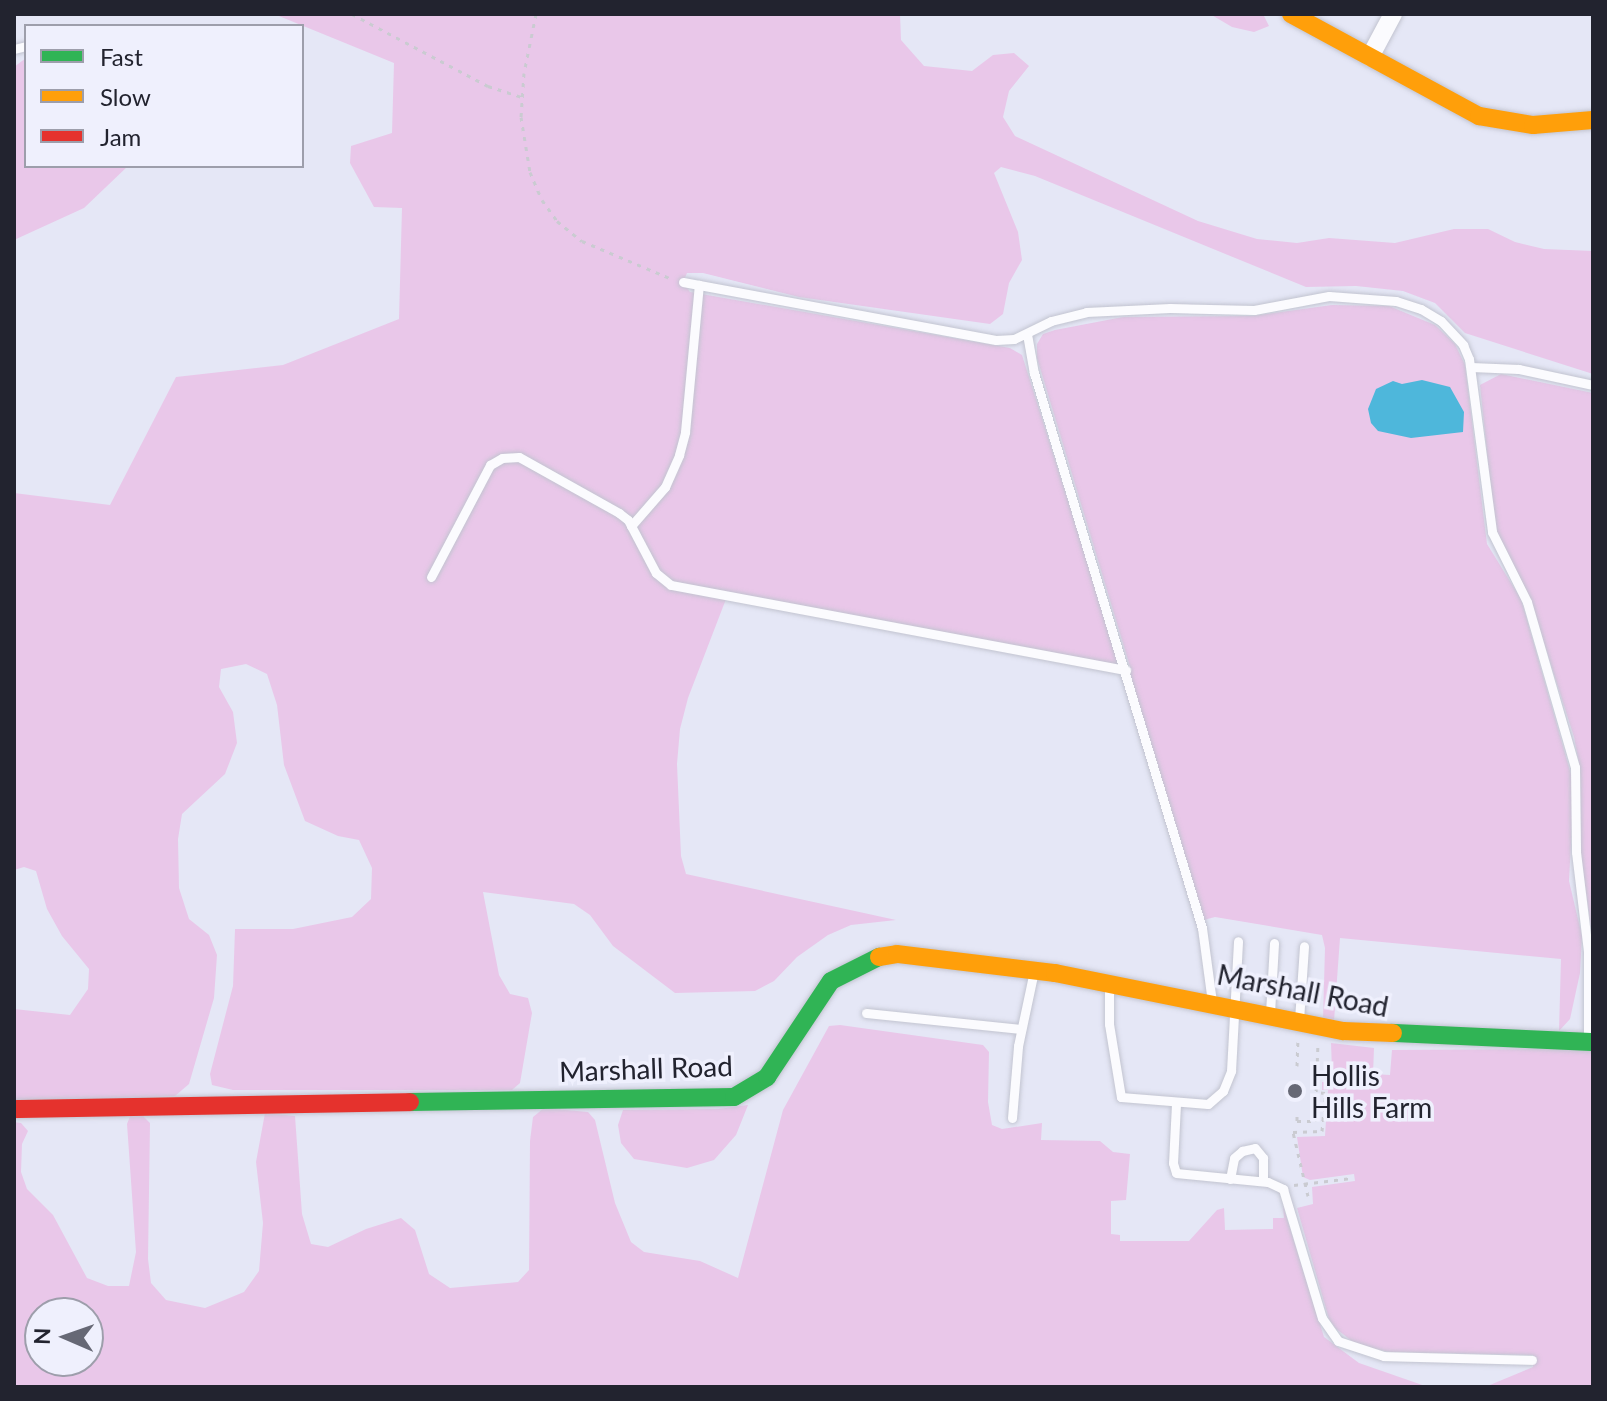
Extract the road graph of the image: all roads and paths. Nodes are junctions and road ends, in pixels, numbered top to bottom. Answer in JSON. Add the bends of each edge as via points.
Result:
{"nodes":[{"id":1,"x":352,"y":14,"type":"edge"},
{"id":2,"x":536,"y":14,"type":"edge"},
{"id":3,"x":1291,"y":14,"type":"edge"},
{"id":4,"x":1393,"y":14,"type":"edge"},
{"id":5,"x":1370,"y":57,"type":"junction"},
{"id":6,"x":521,"y":97,"type":"junction"},
{"id":7,"x":1593,"y":120,"type":"edge"},
{"id":8,"x":683,"y":282,"type":"joint"},
{"id":9,"x":699,"y":285,"type":"junction"},
{"id":10,"x":1027,"y":334,"type":"junction"},
{"id":11,"x":1471,"y":367,"type":"junction"},
{"id":12,"x":1593,"y":385,"type":"edge"},
{"id":13,"x":631,"y":526,"type":"junction"},
{"id":14,"x":431,"y":577,"type":"dead end"},
{"id":15,"x":1126,"y":670,"type":"junction"},
{"id":16,"x":1238,"y":941,"type":"dead end"},
{"id":17,"x":1274,"y":943,"type":"dead end"},
{"id":18,"x":1304,"y":946,"type":"dead end"},
{"id":19,"x":1034,"y":970,"type":"junction"},
{"id":20,"x":1109,"y":982,"type":"junction"},
{"id":21,"x":1212,"y":1002,"type":"junction"},
{"id":22,"x":1234,"y":1007,"type":"junction"},
{"id":23,"x":866,"y":1013,"type":"dead end"},
{"id":24,"x":1270,"y":1017,"type":"junction"},
{"id":25,"x":1299,"y":1024,"type":"junction"},
{"id":26,"x":1319,"y":1027,"type":"junction"},
{"id":27,"x":1021,"y":1029,"type":"junction"},
{"id":28,"x":1591,"y":1042,"type":"edge"},
{"id":29,"x":1297,"y":1066,"type":"dead end"},
{"id":30,"x":1316,"y":1092,"type":"junction"},
{"id":31,"x":1176,"y":1104,"type":"junction"},
{"id":32,"x":14,"y":1109,"type":"edge"},
{"id":33,"x":1297,"y":1116,"type":"dead end"},
{"id":34,"x":1012,"y":1118,"type":"dead end"},
{"id":35,"x":1352,"y":1178,"type":"dead end"},
{"id":36,"x":1230,"y":1179,"type":"junction"},
{"id":37,"x":1263,"y":1181,"type":"junction"},
{"id":38,"x":1305,"y":1184,"type":"junction"},
{"id":39,"x":1283,"y":1189,"type":"junction"},
{"id":40,"x":1308,"y":1196,"type":"dead end"},
{"id":41,"x":1532,"y":1360,"type":"dead end"}],
"edges":[{"from":1,"to":6,"type":"path","via":[[488,86]]},
{"from":2,"to":6,"type":"path"},
{"from":3,"to":5,"type":"street"},
{"from":4,"to":5,"type":"street"},
{"from":5,"to":7,"type":"street","via":[[1488,119],[1533,125]]},
{"from":6,"to":8,"type":"path","via":[[530,172],[557,221],[603,252]]},
{"from":8,"to":9,"type":"lane"},
{"from":9,"to":10,"type":"lane","via":[[986,339]]},
{"from":9,"to":13,"type":"lane","via":[[679,455],[665,487]]},
{"from":10,"to":11,"type":"lane","via":[[1086,312],[1254,310],[1329,296],[1369,297],[1421,309],[1441,321],[1463,345]]},
{"from":10,"to":15,"type":"lane","via":[[1034,373]]},
{"from":11,"to":12,"type":"lane","via":[[1519,369]]},
{"from":11,"to":28,"type":"lane","via":[[1492,532],[1527,602],[1575,767],[1577,872],[1588,951]]},
{"from":13,"to":14,"type":"lane","via":[[603,502],[531,461],[502,458],[490,465]]},
{"from":13,"to":15,"type":"lane","via":[[656,573],[671,585]]},
{"from":15,"to":21,"type":"lane","via":[[1202,928]]},
{"from":16,"to":22,"type":"lane"},
{"from":17,"to":24,"type":"lane"},
{"from":18,"to":25,"type":"lane"},
{"from":19,"to":20,"type":"street","name":"Marshall Road"},
{"from":19,"to":27,"type":"lane"},
{"from":19,"to":32,"type":"street","name":"Marshall Road","via":[[897,954],[875,957],[831,981],[767,1077],[734,1097]]},
{"from":20,"to":21,"type":"street","name":"Marshall Road"},
{"from":20,"to":31,"type":"lane","via":[[1109,1024],[1121,1097]]},
{"from":21,"to":22,"type":"street","name":"Marshall Road"},
{"from":22,"to":24,"type":"street","name":"Marshall Road"},
{"from":22,"to":31,"type":"lane","via":[[1231,1071],[1224,1090],[1208,1104]]},
{"from":23,"to":27,"type":"lane"},
{"from":24,"to":25,"type":"street","name":"Marshall Road"},
{"from":25,"to":26,"type":"street","name":"Marshall Road"},
{"from":25,"to":29,"type":"path"},
{"from":26,"to":28,"type":"street","name":"Marshall Road","via":[[1379,1036]]},
{"from":26,"to":30,"type":"path"},
{"from":27,"to":34,"type":"lane"},
{"from":30,"to":33,"type":"path","via":[[1315,1121],[1297,1121]]},
{"from":30,"to":38,"type":"path","via":[[1325,1093],[1322,1131],[1293,1132]]},
{"from":31,"to":36,"type":"lane","via":[[1176,1173]]},
{"from":35,"to":38,"type":"path"},
{"from":36,"to":37,"type":"lane"},
{"from":36,"to":37,"type":"lane","via":[[1234,1158],[1255,1148],[1263,1158]]},
{"from":37,"to":39,"type":"lane"},
{"from":38,"to":39,"type":"path"},
{"from":38,"to":40,"type":"path"},
{"from":39,"to":41,"type":"lane","via":[[1322,1318],[1338,1341],[1384,1356]]}]}
